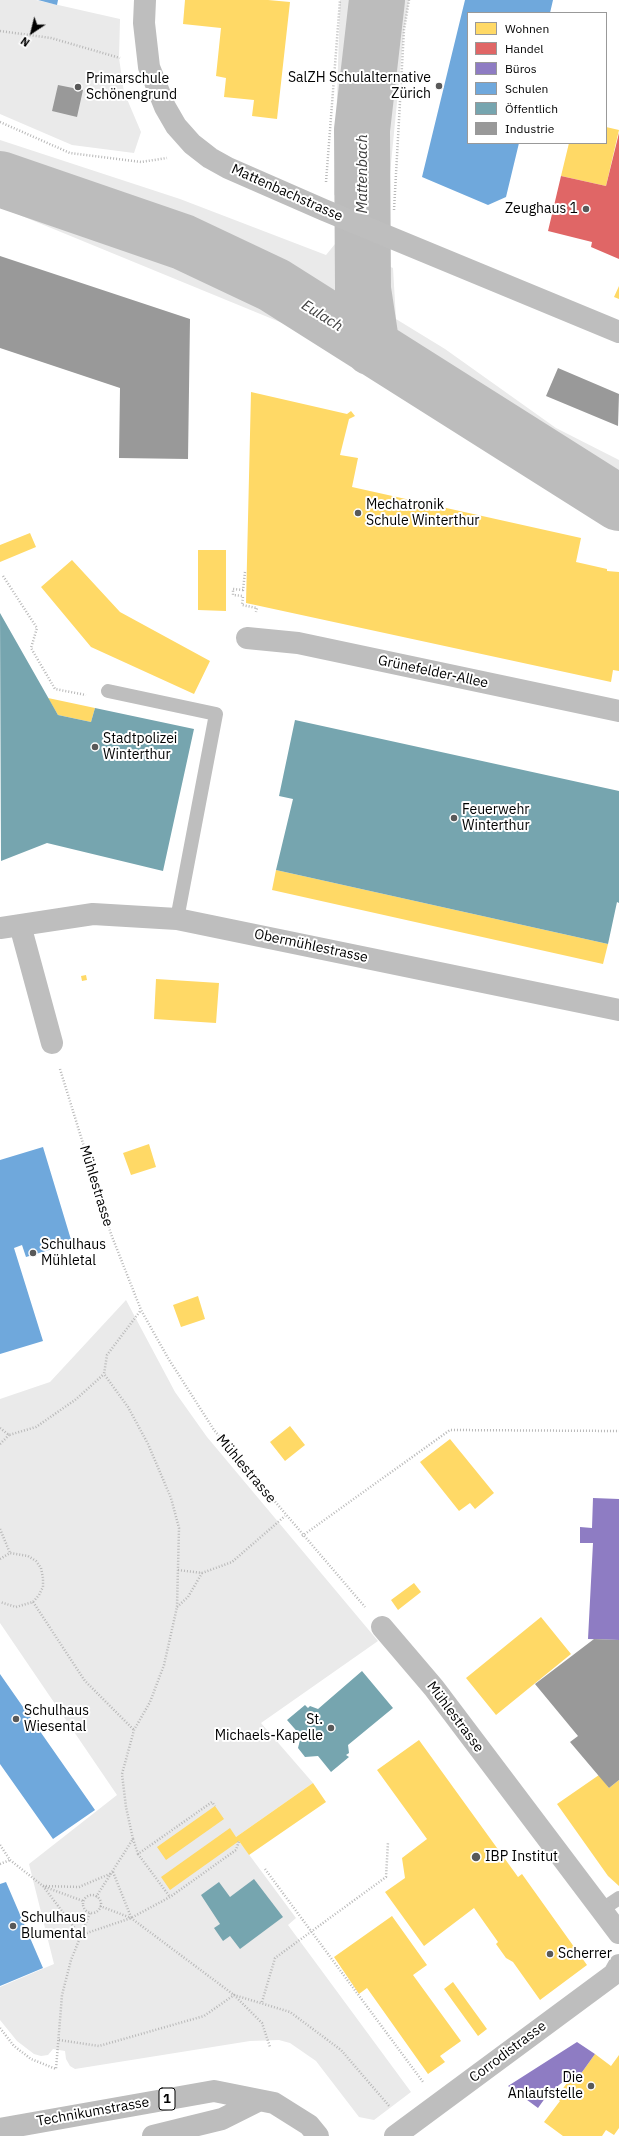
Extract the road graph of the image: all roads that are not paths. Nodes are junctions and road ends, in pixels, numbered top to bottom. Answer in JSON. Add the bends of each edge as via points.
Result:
{"nodes":[{"id":1,"x":144,"y":0,"type":"edge"},
{"id":2,"x":619,"y":332,"type":"edge"},
{"id":3,"x":247,"y":638,"type":"dead end"},
{"id":4,"x":108,"y":691,"type":"road end"},
{"id":5,"x":619,"y":711,"type":"edge"},
{"id":6,"x":177,"y":919,"type":"junction"},
{"id":7,"x":10,"y":927,"type":"edge"},
{"id":8,"x":619,"y":1010,"type":"edge"},
{"id":9,"x":52,"y":1043,"type":"road end"},
{"id":10,"x":382,"y":1627,"type":"road end"},
{"id":11,"x":619,"y":1898,"type":"edge"},
{"id":12,"x":601,"y":1910,"type":"junction"},
{"id":13,"x":619,"y":1933,"type":"edge"},
{"id":14,"x":619,"y":1965,"type":"edge"},
{"id":15,"x":258,"y":2101,"type":"junction"},
{"id":16,"x":0,"y":2129,"type":"edge"},
{"id":17,"x":401,"y":2132,"type":"edge"},
{"id":18,"x":0,"y":2133,"type":"edge"},
{"id":19,"x":1,"y":2136,"type":"edge"},
{"id":20,"x":153,"y":2136,"type":"edge"},
{"id":21,"x":318,"y":2136,"type":"edge"}],
"edges":[{"from":1,"to":2,"type":"street","name":"Mattenbachstrasse","via":[[149,67],[165,107],[176,126],[192,144],[210,158],[329,212]]},
{"from":3,"to":5,"type":"street","name":"Grünefelder-Allee","via":[[298,643]]},
{"from":4,"to":6,"type":"lane","via":[[216,714]]},
{"from":6,"to":7,"type":"street","name":"Obermühlestrasse","via":[[93,914]]},
{"from":6,"to":8,"type":"street","name":"Obermühlestrasse"},
{"from":7,"to":9,"type":"street"},
{"from":10,"to":12,"type":"street","name":"Mühlestrasse","via":[[434,1688]]},
{"from":11,"to":12,"type":"lane"},
{"from":12,"to":13,"type":"street","name":"Mühlestrasse"},
{"from":14,"to":17,"type":"street","name":"Corrodistrasse","via":[[614,1974]]},
{"from":15,"to":16,"type":"main road","name":"Technikumstrasse","number":"1","via":[[214,2091]]},
{"from":15,"to":20,"type":"main road","number":"1","via":[[222,2119]]},
{"from":15,"to":21,"type":"main road","name":"Technikumstrasse","number":"1","via":[[274,2104],[292,2113],[309,2125]]},
{"from":18,"to":19,"type":"main road"}]}
